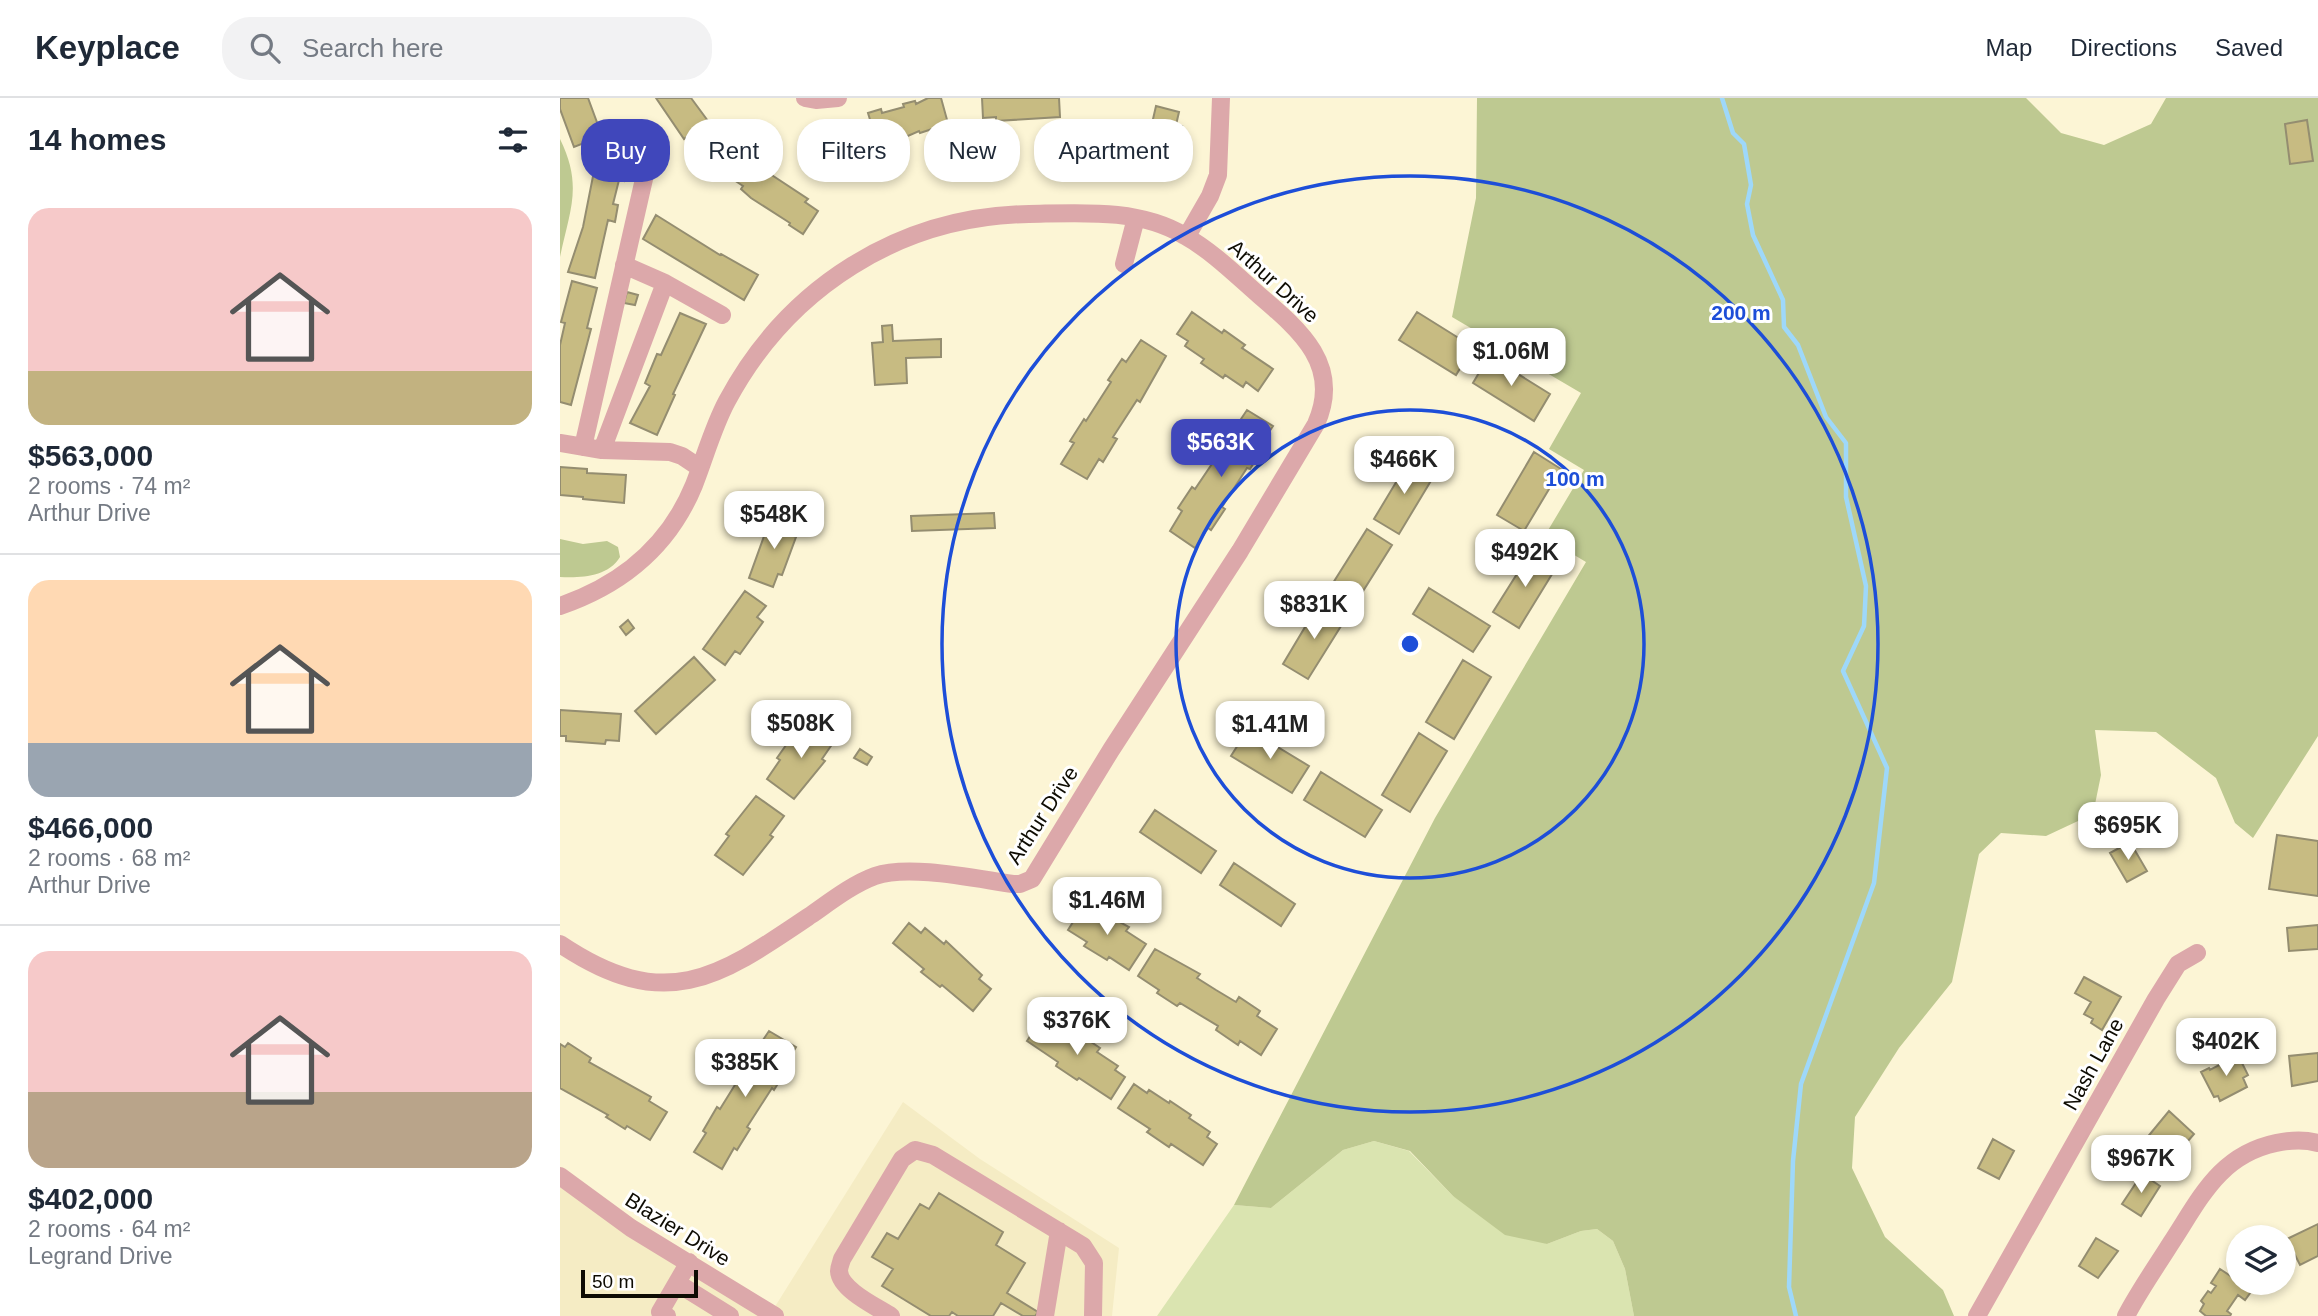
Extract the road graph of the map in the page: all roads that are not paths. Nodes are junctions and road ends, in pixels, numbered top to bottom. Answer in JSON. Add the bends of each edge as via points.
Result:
{"nodes":[{"id":1,"x":805,"y":98,"type":"edge"},
{"id":2,"x":838,"y":98,"type":"edge"},
{"id":3,"x":1222,"y":98,"type":"edge"},
{"id":4,"x":643,"y":182,"type":"edge"},
{"id":5,"x":1136,"y":218,"type":"junction"},
{"id":6,"x":1187,"y":236,"type":"junction"},
{"id":7,"x":1124,"y":264,"type":"dead end"},
{"id":8,"x":624,"y":265,"type":"junction"},
{"id":9,"x":664,"y":283,"type":"junction"},
{"id":10,"x":722,"y":315,"type":"dead end"},
{"id":11,"x":560,"y":443,"type":"edge"},
{"id":12,"x":583,"y":447,"type":"junction"},
{"id":13,"x":603,"y":450,"type":"junction"},
{"id":14,"x":700,"y":468,"type":"junction"},
{"id":15,"x":560,"y":606,"type":"edge"},
{"id":16,"x":560,"y":944,"type":"edge"},
{"id":17,"x":2197,"y":953,"type":"dead end"},
{"id":18,"x":2318,"y":1143,"type":"edge"},
{"id":19,"x":562,"y":1181,"type":"edge"},
{"id":20,"x":1059,"y":1231,"type":"junction"},
{"id":21,"x":689,"y":1262,"type":"junction"},
{"id":22,"x":677,"y":1283,"type":"junction"},
{"id":23,"x":667,"y":1316,"type":"edge"},
{"id":24,"x":730,"y":1316,"type":"edge"},
{"id":25,"x":775,"y":1316,"type":"edge"},
{"id":26,"x":891,"y":1316,"type":"edge"},
{"id":27,"x":1045,"y":1316,"type":"edge"},
{"id":28,"x":1093,"y":1316,"type":"edge"},
{"id":29,"x":1976,"y":1316,"type":"edge"},
{"id":30,"x":2126,"y":1316,"type":"edge"}],
"edges":[{"from":1,"to":2,"type":"street"},
{"from":3,"to":6,"type":"street","via":[[1218,175]]},
{"from":4,"to":8,"type":"street"},
{"from":5,"to":6,"type":"street","name":"Arthur Drive"},
{"from":5,"to":7,"type":"street"},
{"from":5,"to":14,"type":"street","name":"Arthur Drive","via":[[1064,214],[974,218],[920,231],[869,256],[818,290],[769,339],[726,404]]},
{"from":6,"to":16,"type":"street","name":"Arthur Drive","via":[[1299,330],[1320,366],[1323,405],[1240,551],[1032,879],[1013,884],[916,873],[878,875],[728,968],[678,982],[626,978]]},
{"from":8,"to":9,"type":"street"},
{"from":8,"to":12,"type":"street"},
{"from":9,"to":10,"type":"street"},
{"from":9,"to":13,"type":"street"},
{"from":11,"to":12,"type":"street"},
{"from":12,"to":13,"type":"street"},
{"from":13,"to":14,"type":"street","via":[[670,452]]},
{"from":14,"to":15,"type":"street","name":"Arthur Drive","via":[[683,507],[648,555],[602,588]]},
{"from":17,"to":29,"type":"street","name":"Nash Lane","via":[[2178,964],[2155,999]]},
{"from":18,"to":30,"type":"street","via":[[2287,1140],[2264,1145],[2226,1167],[2206,1190]]},
{"from":19,"to":21,"type":"street","name":"Blazier Drive"},
{"from":20,"to":26,"type":"street","via":[[933,1155],[915,1150],[908,1153],[839,1271],[848,1289]]},
{"from":20,"to":27,"type":"street"},
{"from":20,"to":28,"type":"street","via":[[1083,1246],[1094,1262]]},
{"from":21,"to":22,"type":"street"},
{"from":21,"to":25,"type":"street","name":"Blazier Drive"},
{"from":22,"to":23,"type":"street","via":[[660,1312]]},
{"from":22,"to":24,"type":"street"}]}
